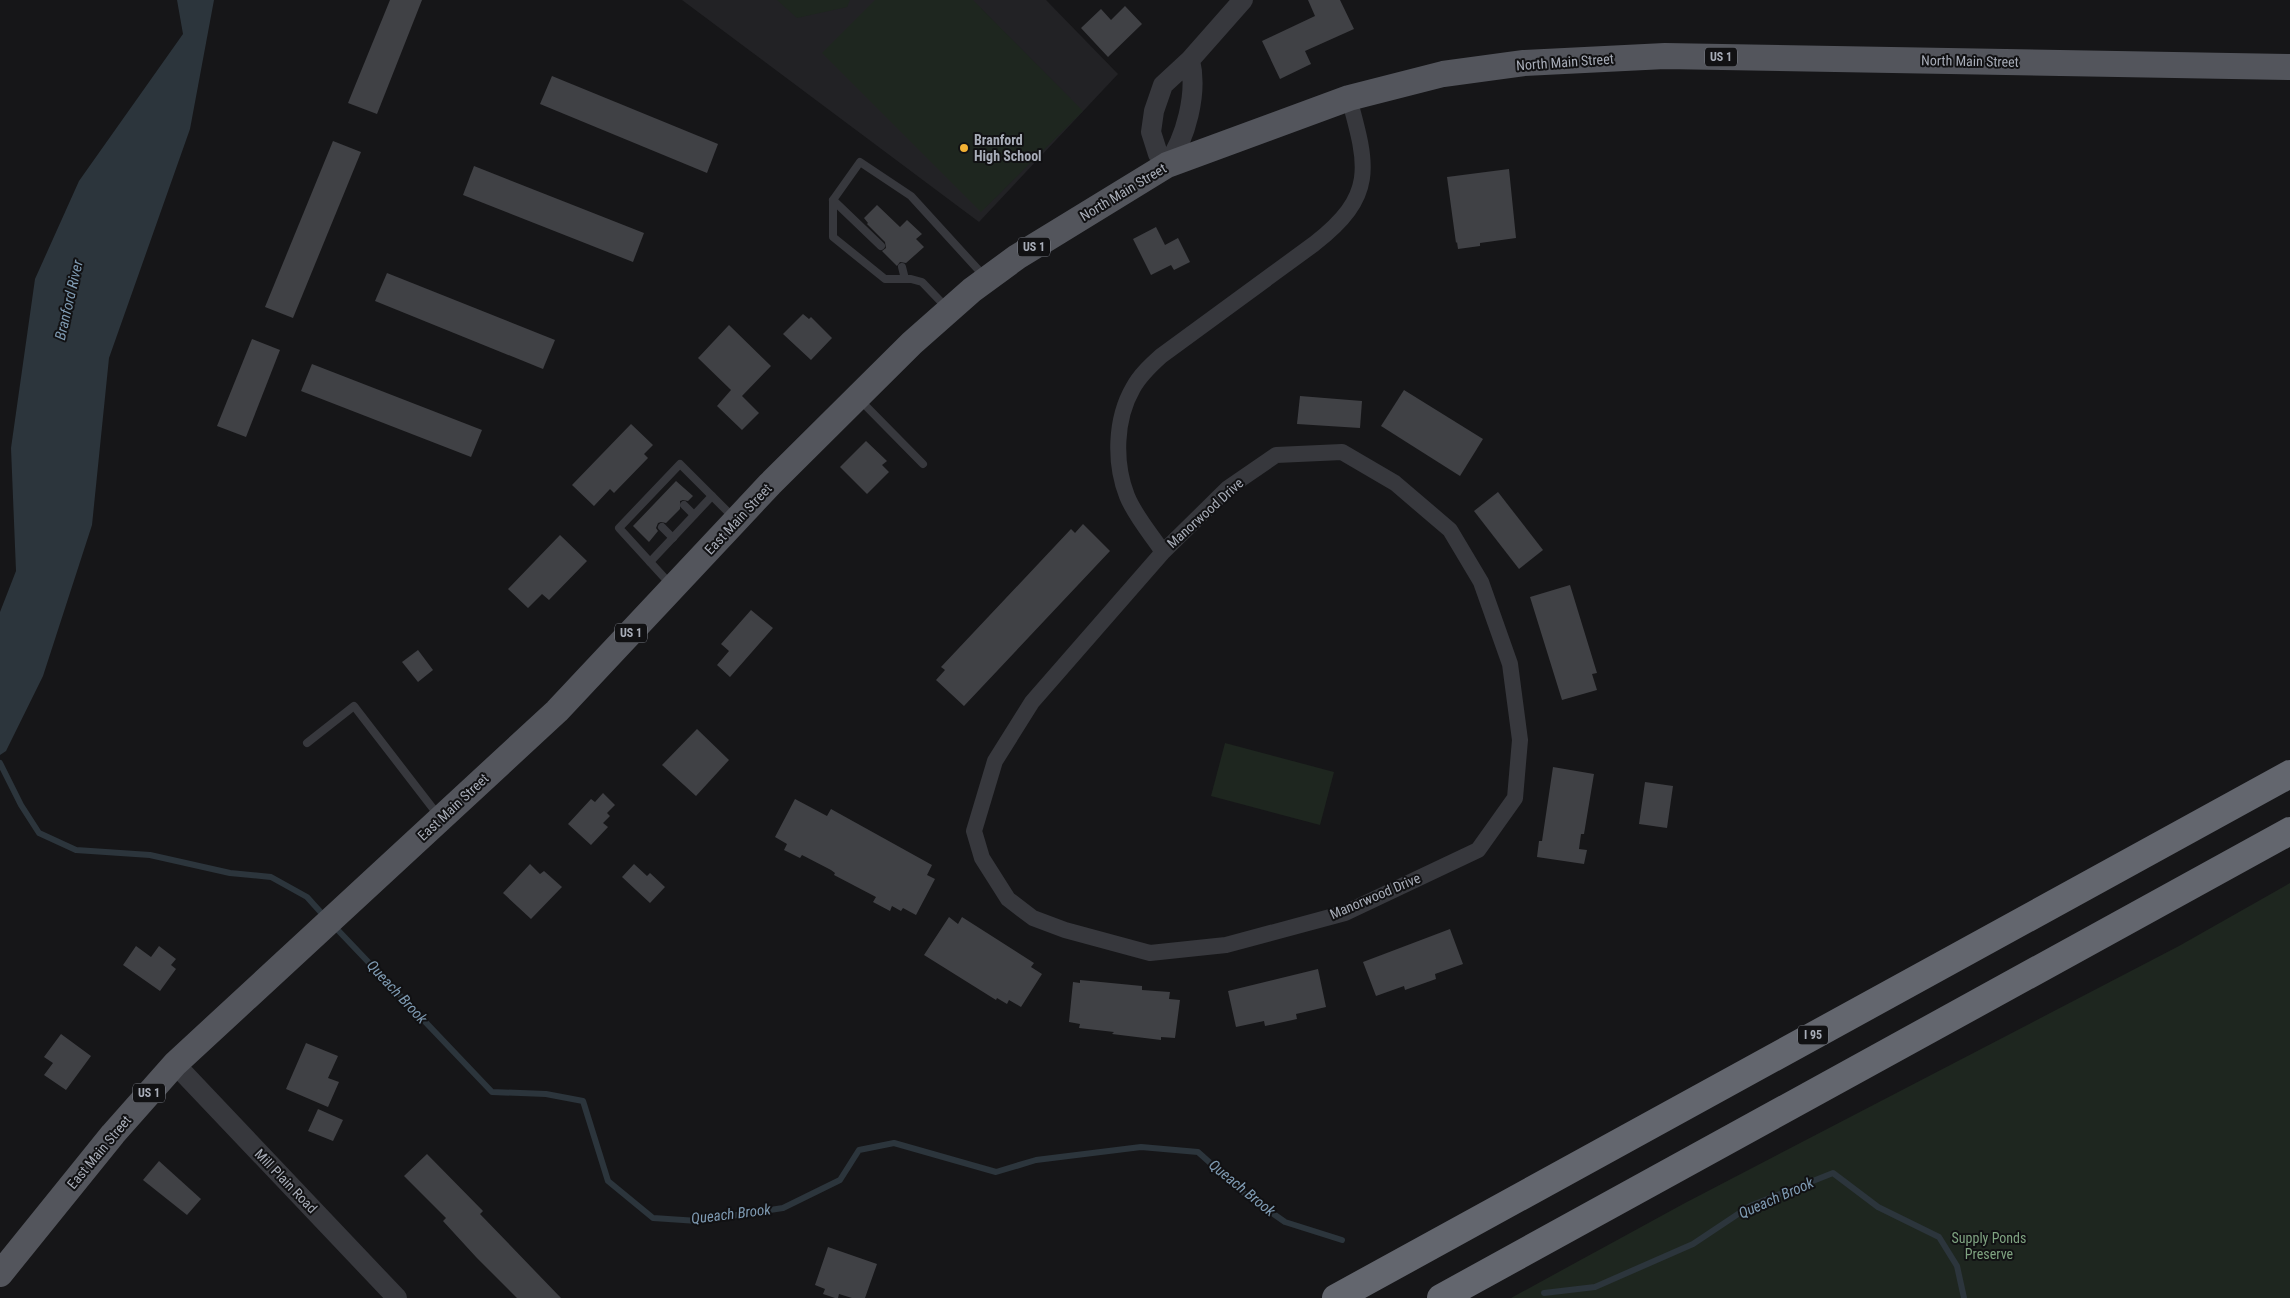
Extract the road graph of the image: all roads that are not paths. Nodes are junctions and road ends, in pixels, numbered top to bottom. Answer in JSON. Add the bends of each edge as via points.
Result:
{"nodes":[{"id":1,"x":1243,"y":0,"type":"edge"},
{"id":2,"x":1190,"y":60,"type":"junction"},
{"id":3,"x":2290,"y":67,"type":"edge"},
{"id":4,"x":1349,"y":98,"type":"junction"},
{"id":5,"x":1167,"y":165,"type":"junction"},
{"id":6,"x":833,"y":200,"type":"junction"},
{"id":7,"x":880,"y":246,"type":"dead end"},
{"id":8,"x":902,"y":267,"type":"dead end"},
{"id":9,"x":905,"y":279,"type":"junction"},
{"id":10,"x":987,"y":279,"type":"junction"},
{"id":11,"x":949,"y":310,"type":"junction"},
{"id":12,"x":912,"y":343,"type":"joint"},
{"id":13,"x":858,"y":398,"type":"junction"},
{"id":14,"x":923,"y":464,"type":"dead end"},
{"id":15,"x":661,"y":483,"type":"junction"},
{"id":16,"x":668,"y":490,"type":"dead end"},
{"id":17,"x":712,"y":496,"type":"junction"},
{"id":18,"x":640,"y":505,"type":"junction"},
{"id":19,"x":684,"y":505,"type":"dead end"},
{"id":20,"x":647,"y":512,"type":"dead end"},
{"id":21,"x":694,"y":516,"type":"junction"},
{"id":22,"x":736,"y":520,"type":"junction"},
{"id":23,"x":662,"y":527,"type":"dead end"},
{"id":24,"x":673,"y":538,"type":"junction"},
{"id":25,"x":1163,"y":552,"type":"junction"},
{"id":26,"x":650,"y":562,"type":"junction"},
{"id":27,"x":673,"y":587,"type":"junction"},
{"id":28,"x":307,"y":743,"type":"dead end"},
{"id":29,"x":2290,"y":774,"type":"edge"},
{"id":30,"x":441,"y":818,"type":"junction"},
{"id":31,"x":2290,"y":831,"type":"edge"},
{"id":32,"x":175,"y":1064,"type":"junction"},
{"id":33,"x":0,"y":1274,"type":"edge"},
{"id":34,"x":397,"y":1298,"type":"edge"},
{"id":35,"x":1336,"y":1298,"type":"edge"},
{"id":36,"x":1441,"y":1298,"type":"edge"}],
"edges":[{"from":1,"to":2,"type":"street"},
{"from":2,"to":5,"type":"street","via":[[1193,88],[1183,138]]},
{"from":2,"to":5,"type":"street","via":[[1163,85],[1154,111],[1151,132],[1158,154]]},
{"from":3,"to":4,"type":"main road","name":"North Main Street","number":"US 1","via":[[1665,56],[1588,59],[1443,74]]},
{"from":4,"to":5,"type":"main road","name":"North Main Street","number":"US 1"},
{"from":4,"to":25,"type":"street","name":"Manorwood Drive","via":[[1362,146],[1364,167],[1362,184],[1344,216],[1314,244],[1161,356],[1133,388],[1120,427],[1120,466],[1128,497]]},
{"from":5,"to":10,"type":"main road","name":"North Main Street","number":"US 1","via":[[1016,257]]},
{"from":6,"to":7,"type":"lane"},
{"from":6,"to":9,"type":"lane","via":[[833,237],[886,279]]},
{"from":6,"to":10,"type":"lane","via":[[860,162],[911,196]]},
{"from":8,"to":9,"type":"lane"},
{"from":9,"to":11,"type":"lane","via":[[922,282]]},
{"from":10,"to":11,"type":"main road","name":"North Main Street","number":"US 1"},
{"from":11,"to":12,"type":"main road","name":"North Main Street","number":"US 1"},
{"from":12,"to":13,"type":"main road","name":"East Main Street","number":"US 1"},
{"from":13,"to":14,"type":"lane"},
{"from":13,"to":22,"type":"main road","name":"East Main Street","number":"US 1"},
{"from":15,"to":16,"type":"lane"},
{"from":15,"to":17,"type":"lane","via":[[680,464]]},
{"from":15,"to":18,"type":"lane"},
{"from":17,"to":21,"type":"lane"},
{"from":17,"to":22,"type":"lane"},
{"from":18,"to":20,"type":"lane"},
{"from":18,"to":26,"type":"lane","via":[[619,528]]},
{"from":19,"to":21,"type":"lane"},
{"from":21,"to":24,"type":"lane"},
{"from":22,"to":27,"type":"main road","name":"East Main Street","number":"US 1"},
{"from":23,"to":24,"type":"lane"},
{"from":24,"to":26,"type":"lane"},
{"from":25,"to":25,"type":"street","name":"Manorwood Drive","via":[[1032,702],[995,762],[974,831],[982,858],[1008,899],[1033,918],[1150,953],[1226,945],[1345,912],[1478,850],[1515,798],[1520,740],[1510,664],[1481,582],[1450,530],[1395,483],[1342,452],[1276,455],[1228,488]]},
{"from":26,"to":27,"type":"lane"},
{"from":27,"to":30,"type":"main road","name":"East Main Street","number":"US 1","via":[[557,712]]},
{"from":28,"to":30,"type":"lane","via":[[354,706]]},
{"from":29,"to":35,"type":"highway","number":"I 95"},
{"from":30,"to":32,"type":"main road","name":"East Main Street","number":"US 1"},
{"from":31,"to":36,"type":"highway"},
{"from":32,"to":33,"type":"main road","name":"East Main Street","number":"US 1","via":[[113,1134]]},
{"from":32,"to":34,"type":"street","name":"Mill Plain Road"}]}
